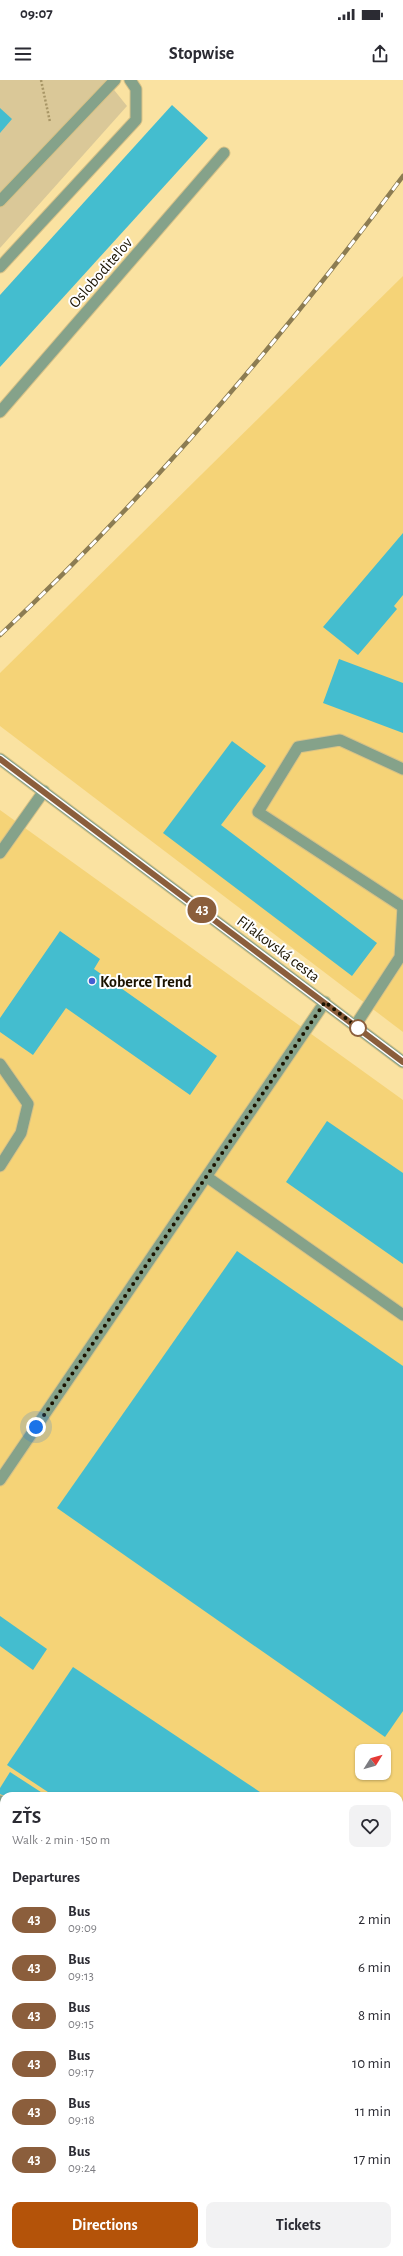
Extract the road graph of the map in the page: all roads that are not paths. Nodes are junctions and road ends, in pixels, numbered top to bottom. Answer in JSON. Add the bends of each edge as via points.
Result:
{"nodes":[{"id":1,"x":115,"y":80,"type":"edge"},
{"id":2,"x":130,"y":80,"type":"edge"},
{"id":3,"x":224,"y":153,"type":"dead end"},
{"id":4,"x":0,"y":201,"type":"edge"},
{"id":5,"x":0,"y":267,"type":"edge"},
{"id":6,"x":0,"y":412,"type":"edge"},
{"id":7,"x":0,"y":759,"type":"edge"},
{"id":8,"x":403,"y":769,"type":"edge"},
{"id":9,"x":44,"y":792,"type":"junction"},
{"id":10,"x":0,"y":853,"type":"edge"},
{"id":11,"x":403,"y":906,"type":"edge"},
{"id":12,"x":325,"y":1002,"type":"junction"},
{"id":13,"x":355,"y":1026,"type":"junction"},
{"id":14,"x":403,"y":1062,"type":"edge"},
{"id":15,"x":0,"y":1064,"type":"edge"},
{"id":16,"x":0,"y":1166,"type":"edge"},
{"id":17,"x":207,"y":1176,"type":"junction"},
{"id":18,"x":403,"y":1315,"type":"edge"},
{"id":19,"x":0,"y":1480,"type":"edge"}],
"edges":[{"from":1,"to":4,"type":"street"},
{"from":2,"to":5,"type":"street","via":[[136,89],[136,120]]},
{"from":3,"to":6,"type":"street","name":"Osloboditeľov"},
{"from":7,"to":9,"type":"street","name":"Fiľakovská cesta"},
{"from":8,"to":11,"type":"street","via":[[340,740],[298,747],[258,812]]},
{"from":9,"to":10,"type":"street"},
{"from":9,"to":12,"type":"street","name":"Fiľakovská cesta"},
{"from":11,"to":13,"type":"street","via":[[400,957]]},
{"from":12,"to":13,"type":"street","name":"Fiľakovská cesta"},
{"from":12,"to":17,"type":"street"},
{"from":13,"to":14,"type":"street","name":"Fiľakovská cesta"},
{"from":15,"to":16,"type":"street","via":[[28,1104],[21,1133]]},
{"from":17,"to":18,"type":"street"},
{"from":17,"to":19,"type":"street"}]}
